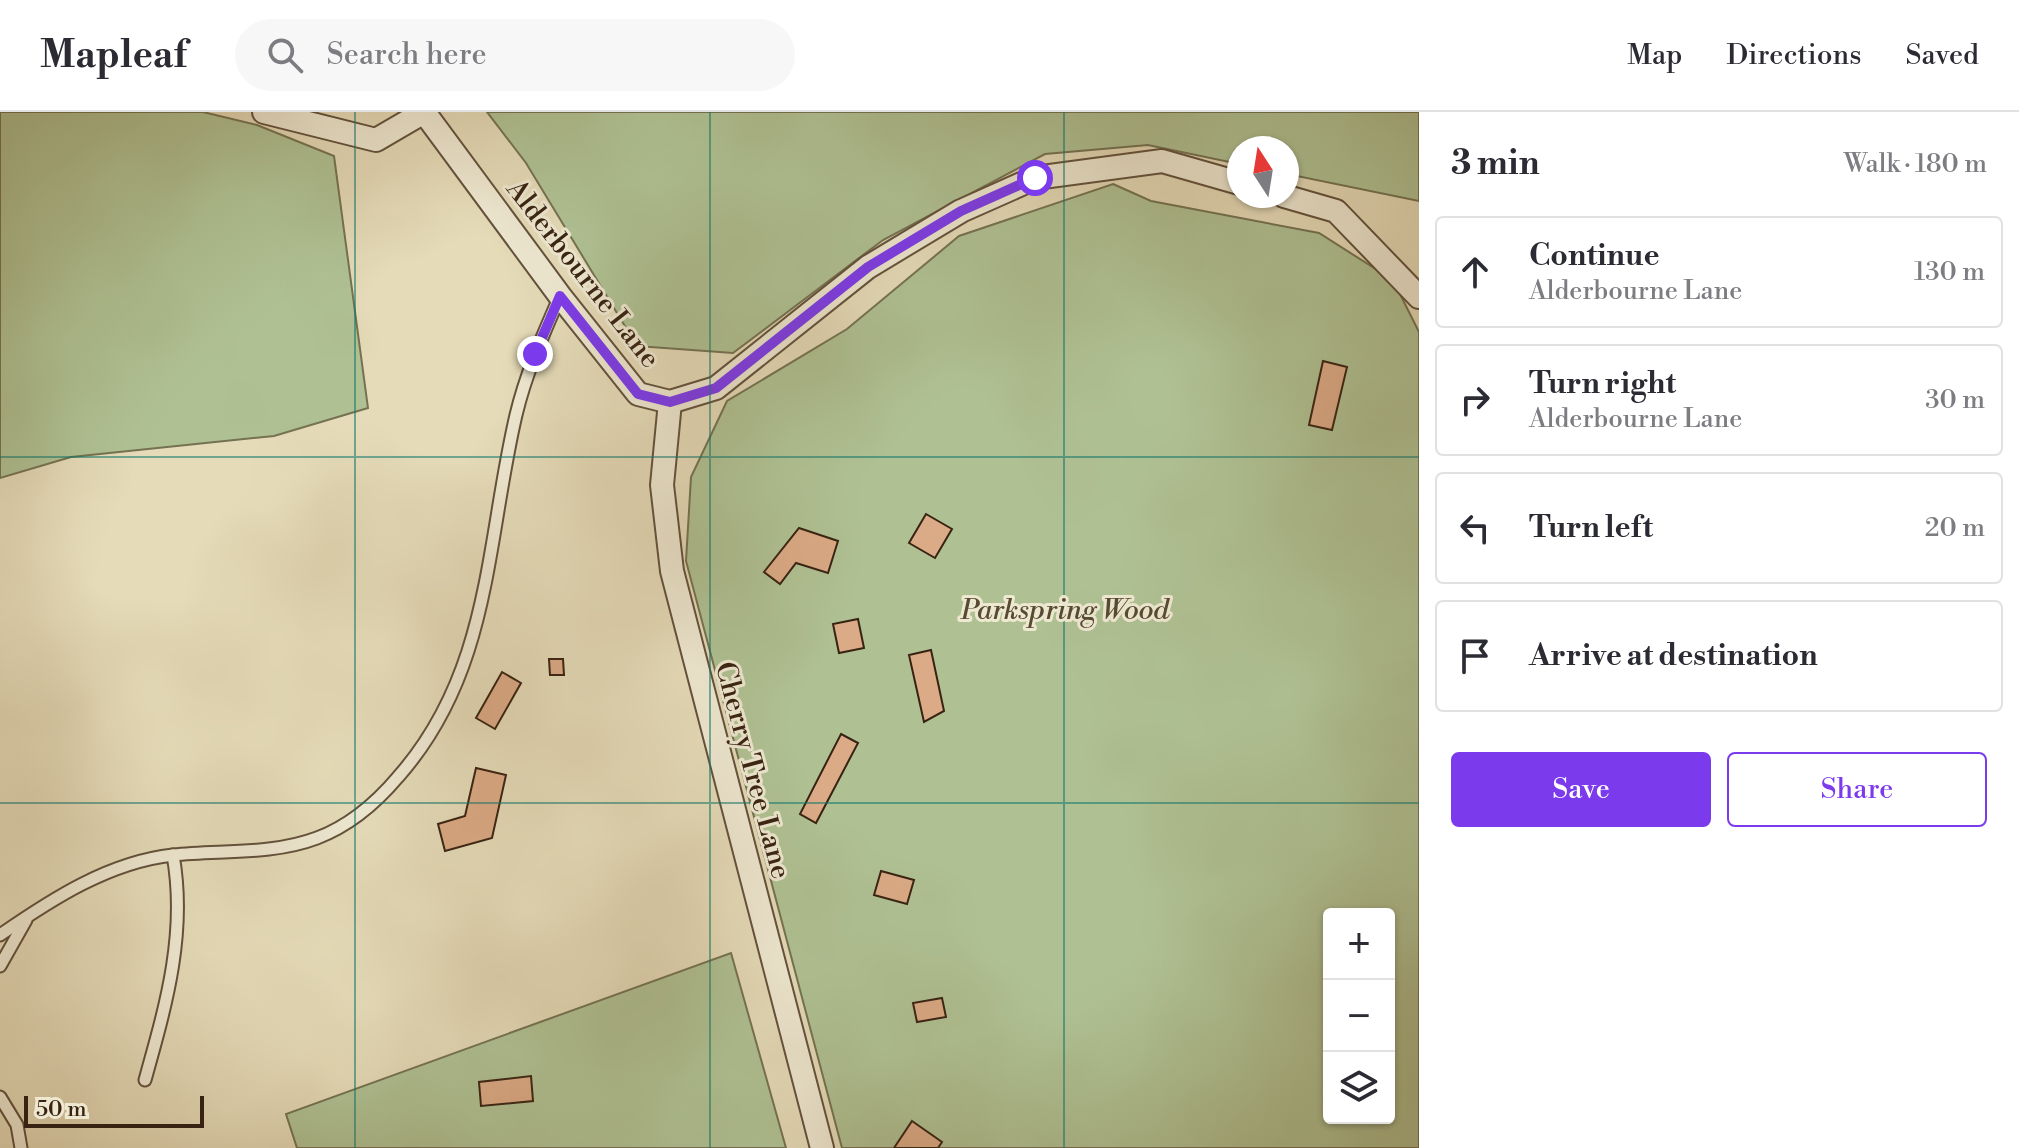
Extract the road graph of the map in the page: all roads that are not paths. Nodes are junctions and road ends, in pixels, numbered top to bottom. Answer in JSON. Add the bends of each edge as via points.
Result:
{"nodes":[{"id":1,"x":264,"y":112,"type":"edge"},
{"id":2,"x":424,"y":112,"type":"edge"},
{"id":3,"x":1227,"y":180,"type":"edge"},
{"id":4,"x":1299,"y":200,"type":"edge"},
{"id":5,"x":560,"y":296,"type":"junction"},
{"id":6,"x":1419,"y":297,"type":"edge"},
{"id":7,"x":670,"y":402,"type":"junction"},
{"id":8,"x":173,"y":855,"type":"junction"},
{"id":9,"x":28,"y":916,"type":"junction"},
{"id":10,"x":0,"y":935,"type":"edge"},
{"id":11,"x":0,"y":966,"type":"edge"},
{"id":12,"x":145,"y":1080,"type":"dead end"},
{"id":13,"x":0,"y":1097,"type":"edge"},
{"id":14,"x":21,"y":1148,"type":"edge"},
{"id":15,"x":822,"y":1148,"type":"edge"}],
"edges":[{"from":1,"to":2,"type":"street","name":"Alderbourne Lane","via":[[376,140]]},
{"from":2,"to":5,"type":"street","name":"Alderbourne Lane"},
{"from":3,"to":7,"type":"street","name":"Alderbourne Lane","via":[[1162,161],[1035,178],[961,211],[868,267],[716,388]]},
{"from":4,"to":6,"type":"street","via":[[1336,211]]},
{"from":5,"to":7,"type":"street","name":"Alderbourne Lane","via":[[638,394]]},
{"from":5,"to":8,"type":"lane","via":[[517,412],[476,637],[448,706],[412,762],[355,819],[316,838],[262,850]]},
{"from":7,"to":15,"type":"street","name":"Cherry Tree Lane","via":[[662,485],[672,571]]},
{"from":8,"to":9,"type":"lane","via":[[120,868]]},
{"from":8,"to":12,"type":"lane","via":[[179,928],[165,1011]]},
{"from":9,"to":10,"type":"lane"},
{"from":9,"to":11,"type":"lane"},
{"from":13,"to":14,"type":"lane","via":[[17,1125]]}]}
